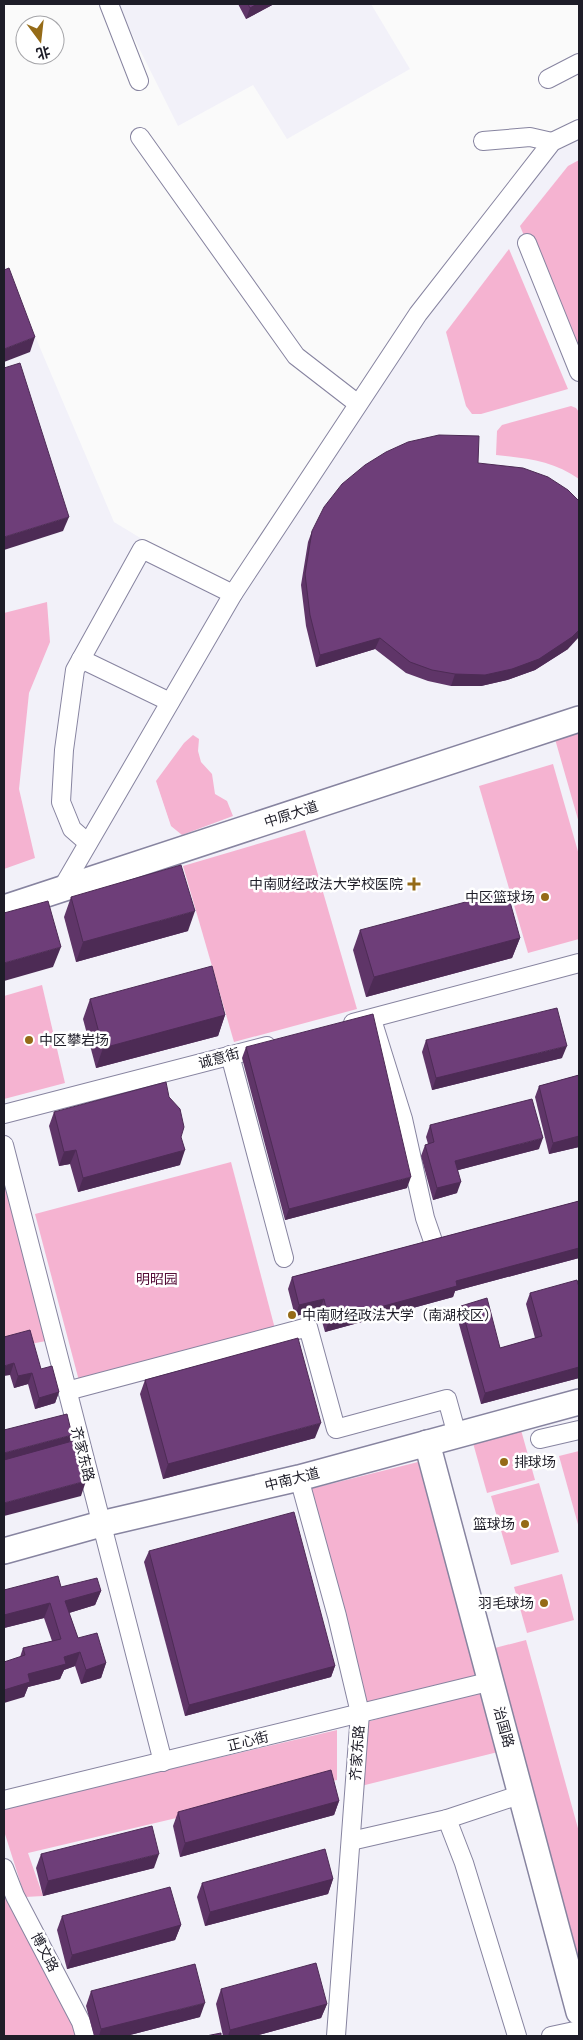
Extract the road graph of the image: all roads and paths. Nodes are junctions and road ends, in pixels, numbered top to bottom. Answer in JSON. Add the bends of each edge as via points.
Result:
{"nodes":[{"id":1,"x":109,"y":4,"type":"edge"},
{"id":2,"x":579,"y":64,"type":"edge"},
{"id":3,"x":548,"y":79,"type":"dead end"},
{"id":4,"x":140,"y":81,"type":"dead end"},
{"id":5,"x":579,"y":129,"type":"edge"},
{"id":6,"x":140,"y":137,"type":"dead end"},
{"id":7,"x":483,"y":141,"type":"dead end"},
{"id":8,"x":552,"y":142,"type":"junction"},
{"id":9,"x":528,"y":243,"type":"dead end"},
{"id":10,"x":579,"y":372,"type":"edge"},
{"id":11,"x":358,"y":404,"type":"junction"},
{"id":12,"x":233,"y":594,"type":"junction"},
{"id":13,"x":81,"y":659,"type":"junction"},
{"id":14,"x":170,"y":702,"type":"junction"},
{"id":15,"x":579,"y":719,"type":"edge"},
{"id":16,"x":88,"y":843,"type":"junction"},
{"id":17,"x":61,"y":890,"type":"junction"},
{"id":18,"x":4,"y":908,"type":"edge"},
{"id":19,"x":579,"y":963,"type":"edge"},
{"id":20,"x":373,"y":1018,"type":"junction"},
{"id":21,"x":335,"y":1028,"type":"edge"},
{"id":22,"x":287,"y":1040,"type":"edge"},
{"id":23,"x":230,"y":1055,"type":"junction"},
{"id":24,"x":4,"y":1114,"type":"edge"},
{"id":25,"x":4,"y":1145,"type":"edge"},
{"id":26,"x":435,"y":1246,"type":"edge"},
{"id":27,"x":284,"y":1258,"type":"dead end"},
{"id":28,"x":67,"y":1392,"type":"junction"},
{"id":29,"x":579,"y":1402,"type":"edge"},
{"id":30,"x":579,"y":1430,"type":"edge"},
{"id":31,"x":458,"y":1434,"type":"junction"},
{"id":32,"x":540,"y":1440,"type":"dead end"},
{"id":33,"x":427,"y":1443,"type":"junction"},
{"id":34,"x":299,"y":1478,"type":"junction"},
{"id":35,"x":101,"y":1524,"type":"junction"},
{"id":36,"x":4,"y":1551,"type":"edge"},
{"id":37,"x":492,"y":1681,"type":"junction"},
{"id":38,"x":360,"y":1713,"type":"junction"},
{"id":39,"x":163,"y":1762,"type":"junction"},
{"id":40,"x":522,"y":1794,"type":"junction"},
{"id":41,"x":4,"y":1800,"type":"edge"},
{"id":42,"x":447,"y":1819,"type":"junction"},
{"id":43,"x":351,"y":1841,"type":"junction"},
{"id":44,"x":4,"y":1868,"type":"edge"},
{"id":45,"x":579,"y":2012,"type":"edge"},
{"id":46,"x":579,"y":2030,"type":"edge"},
{"id":47,"x":85,"y":2036,"type":"edge"},
{"id":48,"x":336,"y":2036,"type":"edge"},
{"id":49,"x":517,"y":2036,"type":"edge"},
{"id":50,"x":552,"y":2036,"type":"edge"}],
"edges":[{"from":1,"to":4,"type":"street"},
{"from":2,"to":3,"type":"street"},
{"from":5,"to":8,"type":"street"},
{"from":6,"to":11,"type":"street","via":[[296,356]]},
{"from":7,"to":8,"type":"street","via":[[530,137]]},
{"from":8,"to":11,"type":"street","via":[[418,314]]},
{"from":9,"to":10,"type":"street"},
{"from":11,"to":12,"type":"street"},
{"from":12,"to":13,"type":"street","via":[[142,549]]},
{"from":12,"to":14,"type":"street"},
{"from":13,"to":14,"type":"street"},
{"from":13,"to":16,"type":"street","via":[[72,688],[61,802],[72,829]]},
{"from":14,"to":16,"type":"street"},
{"from":15,"to":17,"type":"main road","name":"中原大道"},
{"from":16,"to":17,"type":"street"},
{"from":17,"to":18,"type":"main road","name":"中原大道"},
{"from":19,"to":20,"type":"street"},
{"from":20,"to":21,"type":"street"},
{"from":20,"to":26,"type":"street"},
{"from":22,"to":23,"type":"street","name":"诚意街"},
{"from":23,"to":24,"type":"street","name":"诚意街"},
{"from":23,"to":27,"type":"street"},
{"from":25,"to":28,"type":"street","name":"齐家东路"},
{"from":28,"to":31,"type":"street","via":[[308,1327],[336,1429],[447,1399]]},
{"from":28,"to":35,"type":"street","name":"齐家东路"},
{"from":29,"to":31,"type":"main road","name":"中南大道"},
{"from":30,"to":32,"type":"street"},
{"from":31,"to":33,"type":"main road","name":"中南大道"},
{"from":33,"to":34,"type":"main road","name":"中南大道"},
{"from":33,"to":37,"type":"main road","name":"治国路"},
{"from":34,"to":35,"type":"main road","name":"中南大道"},
{"from":34,"to":38,"type":"street","name":"齐家东路"},
{"from":35,"to":36,"type":"main road","name":"中南大道"},
{"from":35,"to":39,"type":"street","name":"齐家东路"},
{"from":37,"to":38,"type":"street","name":"正心街"},
{"from":37,"to":40,"type":"main road","name":"治国路"},
{"from":38,"to":39,"type":"street","name":"正心街"},
{"from":38,"to":43,"type":"street","name":"齐家东路"},
{"from":39,"to":41,"type":"street","name":"正心街"},
{"from":40,"to":42,"type":"street"},
{"from":40,"to":45,"type":"main road","name":"治国路"},
{"from":42,"to":43,"type":"street"},
{"from":42,"to":49,"type":"street","via":[[464,1863]]},
{"from":43,"to":48,"type":"street","name":"齐家东路"},
{"from":44,"to":47,"type":"street","name":"博文路"},
{"from":46,"to":50,"type":"street"}]}
